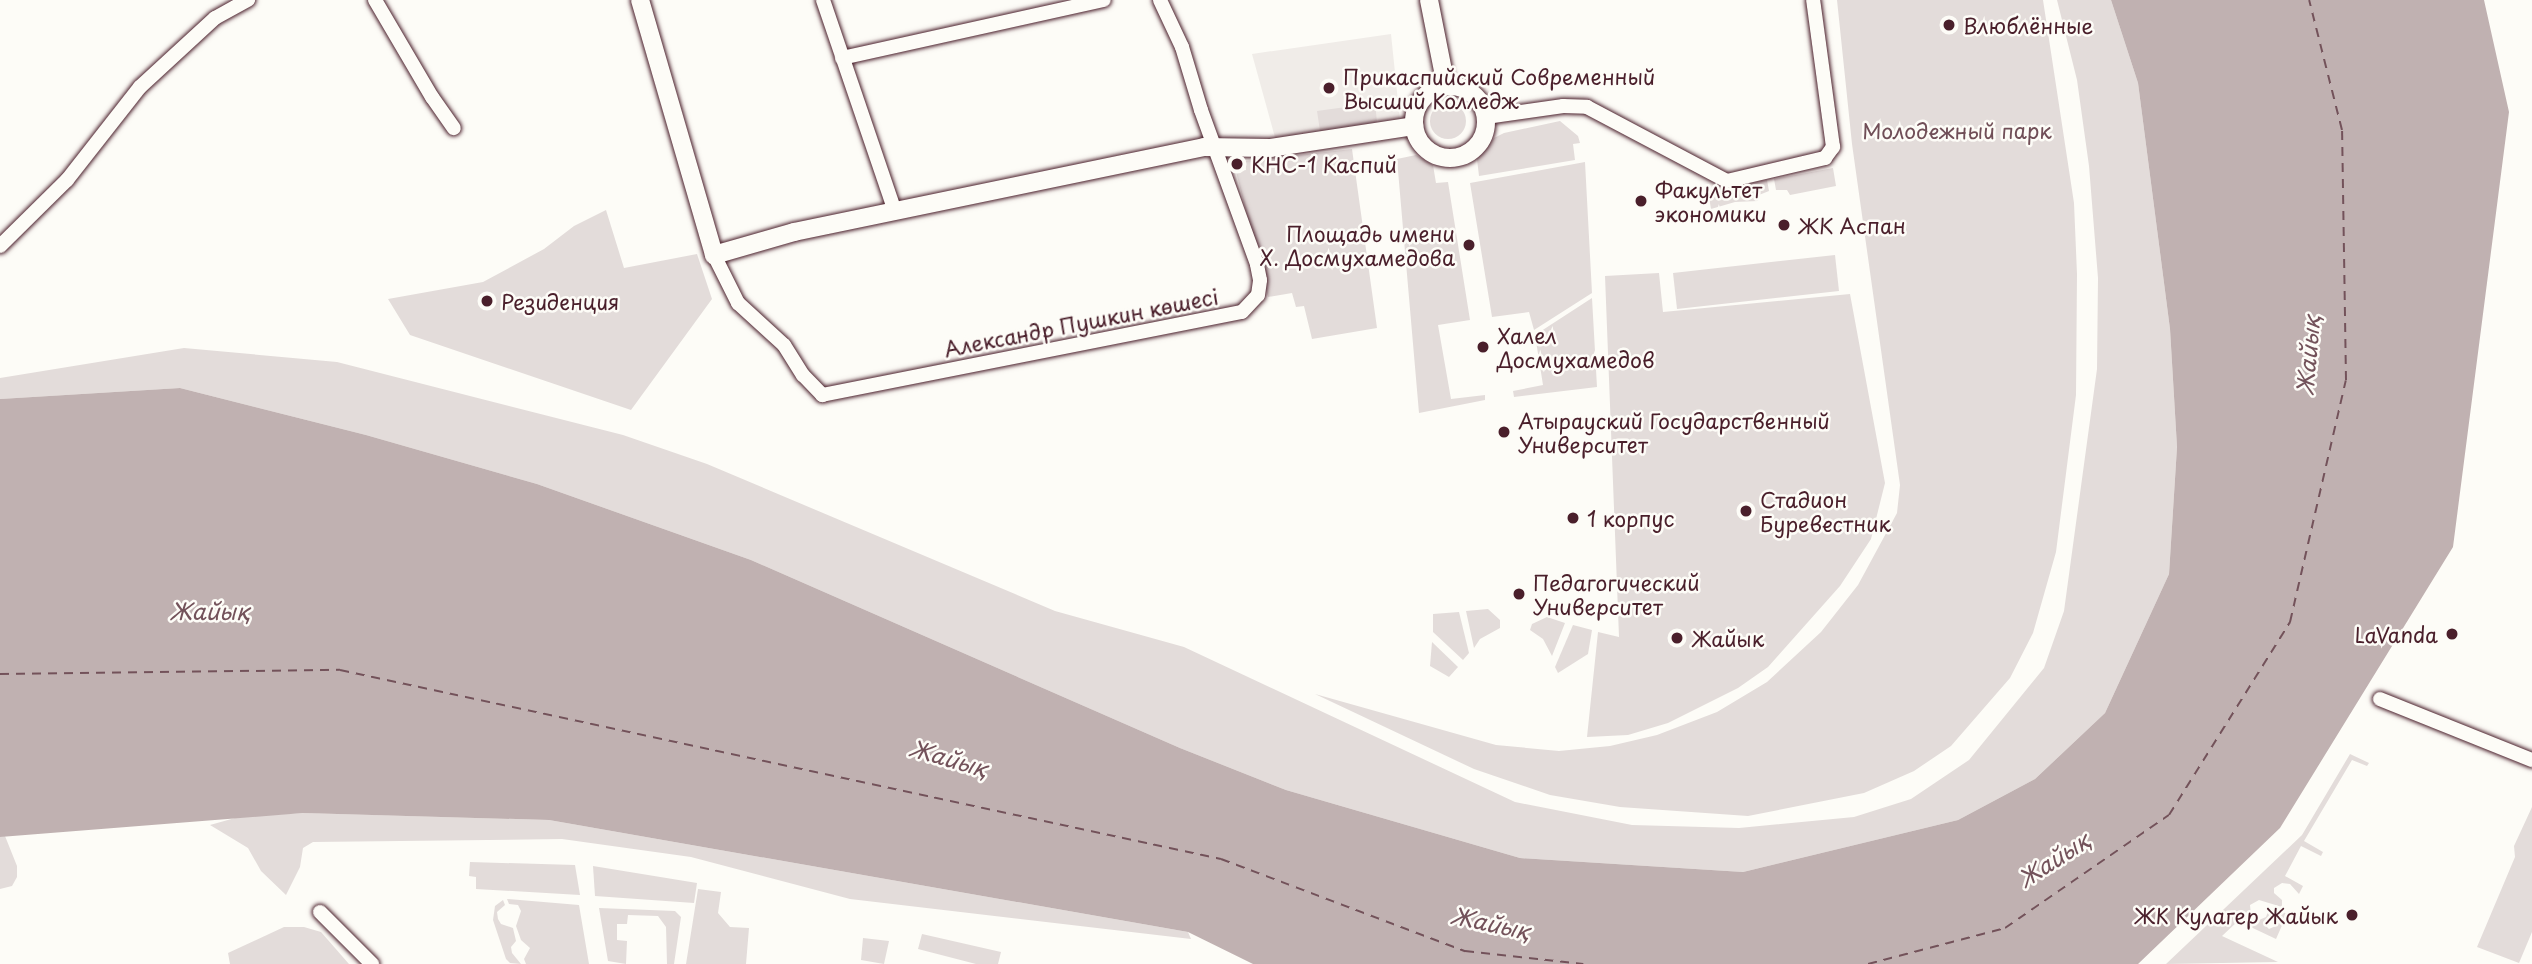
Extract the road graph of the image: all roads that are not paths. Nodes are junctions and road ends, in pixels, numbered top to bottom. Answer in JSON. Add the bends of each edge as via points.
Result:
{"nodes":[{"id":1,"x":248,"y":0,"type":"edge"},
{"id":2,"x":375,"y":0,"type":"edge"},
{"id":3,"x":640,"y":0,"type":"edge"},
{"id":4,"x":823,"y":0,"type":"edge"},
{"id":5,"x":1104,"y":0,"type":"edge"},
{"id":6,"x":1160,"y":0,"type":"edge"},
{"id":7,"x":1429,"y":0,"type":"edge"},
{"id":8,"x":1813,"y":0,"type":"edge"},
{"id":9,"x":842,"y":58,"type":"junction"},
{"id":10,"x":1446,"y":86,"type":"junction"},
{"id":11,"x":1486,"y":117,"type":"junction"},
{"id":12,"x":1414,"y":126,"type":"junction"},
{"id":13,"x":454,"y":128,"type":"dead end"},
{"id":14,"x":1215,"y":148,"type":"junction"},
{"id":15,"x":895,"y":211,"type":"junction"},
{"id":16,"x":0,"y":246,"type":"edge"},
{"id":17,"x":714,"y":255,"type":"junction"},
{"id":18,"x":2380,"y":699,"type":"dead end"},
{"id":19,"x":2532,"y":761,"type":"edge"},
{"id":20,"x":320,"y":912,"type":"dead end"},
{"id":21,"x":372,"y":964,"type":"edge"}],
"edges":[{"from":1,"to":16,"type":"street","via":[[215,18],[140,87],[67,180]]},
{"from":2,"to":13,"type":"street"},
{"from":3,"to":17,"type":"street"},
{"from":4,"to":9,"type":"street"},
{"from":5,"to":9,"type":"street"},
{"from":6,"to":14,"type":"street","via":[[1182,47]]},
{"from":7,"to":10,"type":"street"},
{"from":8,"to":11,"type":"street","via":[[1833,147],[1825,158],[1727,181],[1587,107]]},
{"from":9,"to":15,"type":"street"},
{"from":10,"to":11,"type":"street","via":[[1471,93]]},
{"from":10,"to":12,"type":"street","via":[[1424,97]]},
{"from":11,"to":12,"type":"street","via":[[1481,140],[1462,156],[1451,158],[1428,150]]},
{"from":12,"to":14,"type":"street","via":[[1270,148]]},
{"from":14,"to":15,"type":"street"},
{"from":14,"to":17,"type":"street","name":"Александр Пушкин көшесі","via":[[1260,280],[1258,295],[1242,312],[822,395],[784,345],[738,303]]},
{"from":15,"to":17,"type":"street"},
{"from":18,"to":19,"type":"street"},
{"from":20,"to":21,"type":"street"}]}
